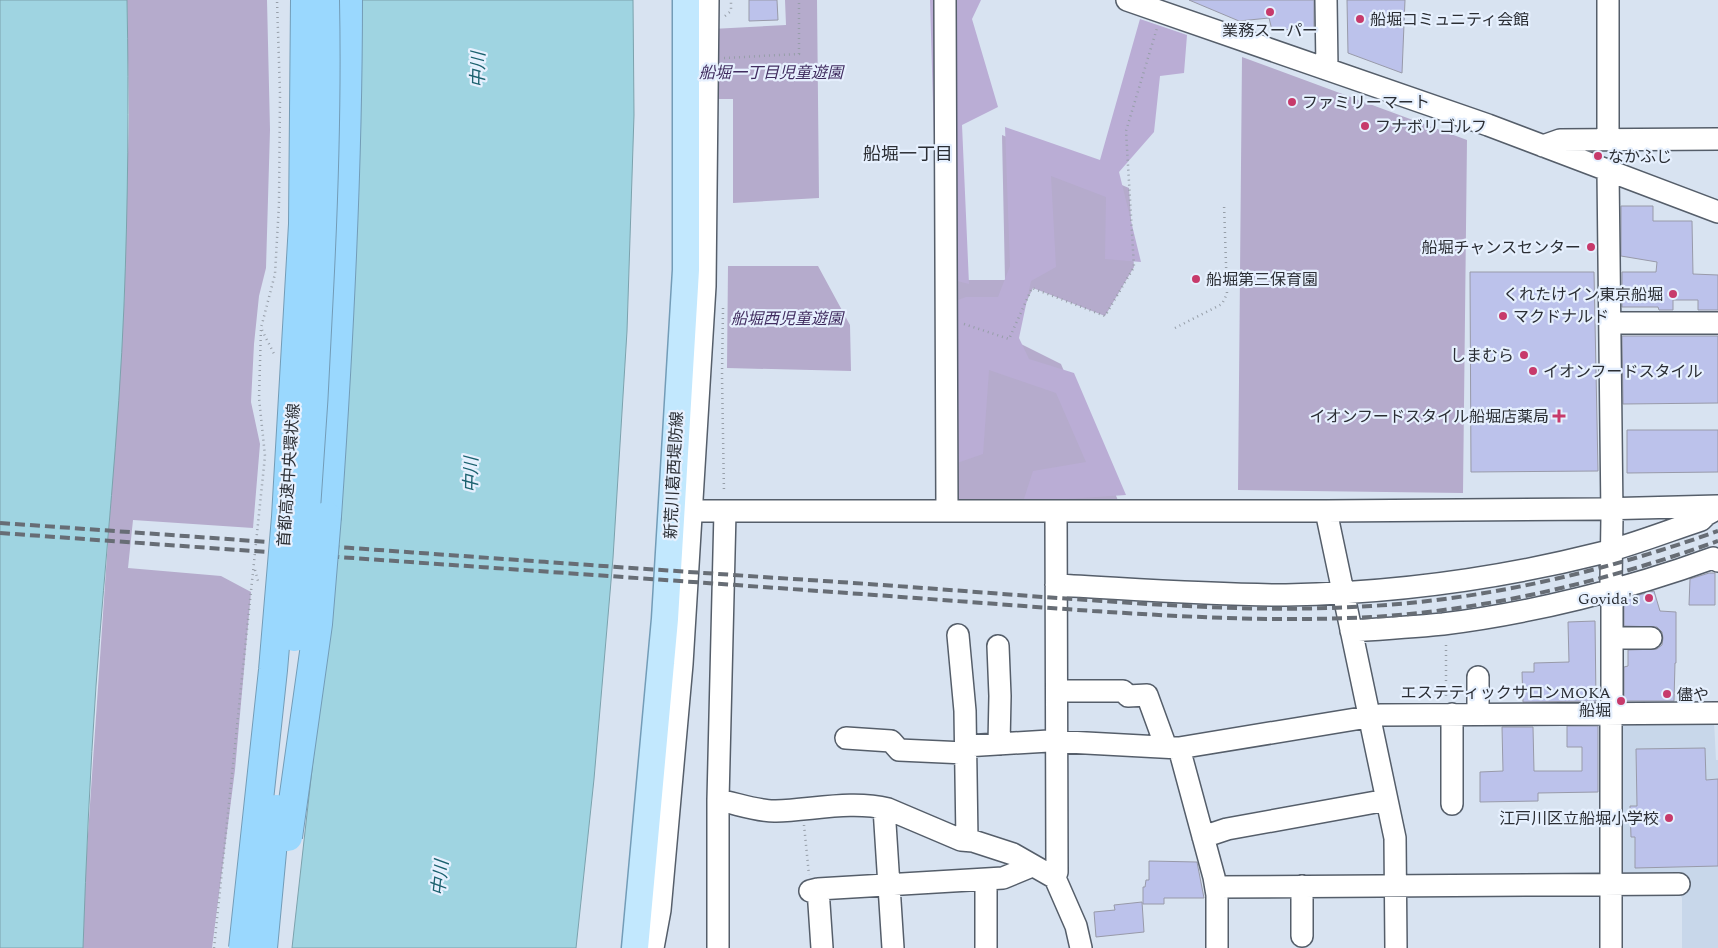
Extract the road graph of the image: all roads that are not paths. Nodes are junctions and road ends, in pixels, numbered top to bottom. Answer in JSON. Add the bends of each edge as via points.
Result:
{"nodes":[{"id":1,"x":291,"y":0,"type":"edge"},
{"id":2,"x":305,"y":0,"type":"edge"},
{"id":3,"x":325,"y":0,"type":"edge"},
{"id":4,"x":348,"y":0,"type":"edge"},
{"id":5,"x":686,"y":0,"type":"edge"},
{"id":6,"x":708,"y":0,"type":"edge"},
{"id":7,"x":945,"y":0,"type":"edge"},
{"id":8,"x":1127,"y":0,"type":"edge"},
{"id":9,"x":1326,"y":0,"type":"edge"},
{"id":10,"x":1608,"y":0,"type":"edge"},
{"id":11,"x":1327,"y":68,"type":"junction"},
{"id":12,"x":1718,"y":139,"type":"edge"},
{"id":13,"x":1608,"y":140,"type":"junction"},
{"id":14,"x":1543,"y":146,"type":"junction"},
{"id":15,"x":1608,"y":171,"type":"junction"},
{"id":16,"x":1718,"y":212,"type":"edge"},
{"id":17,"x":1610,"y":323,"type":"junction"},
{"id":18,"x":1718,"y":323,"type":"edge"},
{"id":19,"x":1718,"y":507,"type":"edge"},
{"id":20,"x":1612,"y":508,"type":"junction"},
{"id":21,"x":692,"y":511,"type":"junction"},
{"id":22,"x":946,"y":511,"type":"junction"},
{"id":23,"x":1056,"y":511,"type":"junction"},
{"id":24,"x":1326,"y":511,"type":"junction"},
{"id":25,"x":725,"y":512,"type":"junction"},
{"id":26,"x":1611,"y":550,"type":"junction"},
{"id":27,"x":1718,"y":561,"type":"edge"},
{"id":28,"x":1056,"y":585,"type":"junction"},
{"id":29,"x":1612,"y":590,"type":"junction"},
{"id":30,"x":1343,"y":592,"type":"junction"},
{"id":31,"x":1351,"y":631,"type":"junction"},
{"id":32,"x":958,"y":635,"type":"dead end"},
{"id":33,"x":1612,"y":638,"type":"junction"},
{"id":34,"x":1651,"y":638,"type":"dead end"},
{"id":35,"x":998,"y":646,"type":"dead end"},
{"id":36,"x":1478,"y":677,"type":"dead end"},
{"id":37,"x":1057,"y":691,"type":"junction"},
{"id":38,"x":1718,"y":712,"type":"edge"},
{"id":39,"x":1449,"y":714,"type":"junction"},
{"id":40,"x":1478,"y":714,"type":"junction"},
{"id":41,"x":1612,"y":714,"type":"junction"},
{"id":42,"x":1369,"y":716,"type":"junction"},
{"id":43,"x":846,"y":738,"type":"dead end"},
{"id":44,"x":1057,"y":742,"type":"junction"},
{"id":45,"x":999,"y":744,"type":"junction"},
{"id":46,"x":1173,"y":747,"type":"junction"},
{"id":47,"x":966,"y":750,"type":"junction"},
{"id":48,"x":718,"y":800,"type":"junction"},
{"id":49,"x":1387,"y":800,"type":"junction"},
{"id":50,"x":1452,"y":804,"type":"dead end"},
{"id":51,"x":884,"y":808,"type":"junction"},
{"id":52,"x":1203,"y":837,"type":"junction"},
{"id":53,"x":967,"y":840,"type":"junction"},
{"id":54,"x":1032,"y":866,"type":"junction"},
{"id":55,"x":1055,"y":878,"type":"junction"},
{"id":56,"x":986,"y":879,"type":"junction"},
{"id":57,"x":1611,"y":884,"type":"junction"},
{"id":58,"x":1678,"y":884,"type":"dead end"},
{"id":59,"x":889,"y":885,"type":"junction"},
{"id":60,"x":1302,"y":886,"type":"junction"},
{"id":61,"x":1396,"y":886,"type":"junction"},
{"id":62,"x":1216,"y":887,"type":"junction"},
{"id":63,"x":1302,"y":936,"type":"dead end"},
{"id":64,"x":253,"y":946,"type":"edge"},
{"id":65,"x":635,"y":948,"type":"edge"},
{"id":66,"x":653,"y":948,"type":"edge"},
{"id":67,"x":718,"y":948,"type":"edge"},
{"id":68,"x":822,"y":948,"type":"edge"},
{"id":69,"x":893,"y":948,"type":"edge"},
{"id":70,"x":986,"y":948,"type":"edge"},
{"id":71,"x":1081,"y":948,"type":"edge"},
{"id":72,"x":1217,"y":948,"type":"edge"},
{"id":73,"x":1396,"y":948,"type":"edge"},
{"id":74,"x":1611,"y":948,"type":"edge"}],
"edges":[{"from":1,"to":64,"type":"highway","via":[[284,319],[244,789]]},
{"from":2,"to":64,"type":"highway","name":"首都高速中央環状線","bridge":true,"via":[[303,224],[286,517]]},
{"from":3,"to":64,"type":"highway","name":"首都高速中央環状線","bridge":true,"via":[[323,216],[313,416],[302,558]]},
{"from":4,"to":64,"type":"highway","bridge":true,"via":[[346,181],[333,431],[318,624],[283,875]]},
{"from":5,"to":65,"type":"main road","name":"新荒川葛西堤防線","via":[[685,280],[665,619]]},
{"from":6,"to":21,"type":"street","via":[[705,286]]},
{"from":7,"to":22,"type":"street"},
{"from":8,"to":11,"type":"street"},
{"from":9,"to":11,"type":"street"},
{"from":10,"to":13,"type":"street"},
{"from":11,"to":14,"type":"street"},
{"from":12,"to":13,"type":"street"},
{"from":13,"to":14,"type":"street","via":[[1560,140]]},
{"from":14,"to":15,"type":"street"},
{"from":15,"to":16,"type":"street"},
{"from":15,"to":17,"type":"street"},
{"from":17,"to":18,"type":"street"},
{"from":17,"to":20,"type":"street"},
{"from":19,"to":20,"type":"street"},
{"from":19,"to":26,"type":"street","via":[[1701,520]]},
{"from":20,"to":24,"type":"street"},
{"from":20,"to":26,"type":"street"},
{"from":21,"to":25,"type":"street"},
{"from":21,"to":66,"type":"street","via":[[682,664],[660,910]]},
{"from":22,"to":23,"type":"street"},
{"from":22,"to":25,"type":"street"},
{"from":23,"to":24,"type":"street"},
{"from":23,"to":28,"type":"street"},
{"from":24,"to":30,"type":"street"},
{"from":25,"to":48,"type":"street"},
{"from":26,"to":29,"type":"street"},
{"from":26,"to":30,"type":"street","via":[[1517,572],[1447,583]]},
{"from":27,"to":29,"type":"street","via":[[1713,558]]},
{"from":28,"to":30,"type":"street","via":[[1231,594]]},
{"from":28,"to":37,"type":"street"},
{"from":29,"to":31,"type":"street","via":[[1516,612],[1446,623]]},
{"from":29,"to":33,"type":"street"},
{"from":30,"to":31,"type":"street"},
{"from":31,"to":42,"type":"street"},
{"from":32,"to":47,"type":"street"},
{"from":33,"to":34,"type":"street"},
{"from":33,"to":41,"type":"street"},
{"from":35,"to":45,"type":"street"},
{"from":36,"to":40,"type":"street"},
{"from":37,"to":44,"type":"street"},
{"from":37,"to":46,"type":"street","via":[[1124,691],[1128,696],[1147,695]]},
{"from":38,"to":41,"type":"street"},
{"from":39,"to":40,"type":"street"},
{"from":39,"to":42,"type":"street"},
{"from":39,"to":50,"type":"street"},
{"from":40,"to":41,"type":"street"},
{"from":41,"to":57,"type":"street"},
{"from":42,"to":46,"type":"street"},
{"from":42,"to":49,"type":"street"},
{"from":43,"to":47,"type":"street","via":[[892,740],[900,750]]},
{"from":44,"to":45,"type":"street"},
{"from":44,"to":46,"type":"street"},
{"from":44,"to":55,"type":"street"},
{"from":45,"to":47,"type":"street"},
{"from":46,"to":52,"type":"street"},
{"from":47,"to":53,"type":"street"},
{"from":48,"to":51,"type":"street","via":[[773,811],[851,806]]},
{"from":48,"to":67,"type":"street"},
{"from":49,"to":52,"type":"street","via":[[1227,829]]},
{"from":49,"to":61,"type":"street","via":[[1395,838]]},
{"from":51,"to":53,"type":"street"},
{"from":51,"to":59,"type":"street"},
{"from":52,"to":62,"type":"street"},
{"from":53,"to":54,"type":"street","via":[[1013,854]]},
{"from":54,"to":55,"type":"street"},
{"from":54,"to":56,"type":"street","via":[[1003,878]]},
{"from":55,"to":71,"type":"street","via":[[1076,926]]},
{"from":56,"to":59,"type":"street"},
{"from":56,"to":70,"type":"street"},
{"from":57,"to":58,"type":"street"},
{"from":57,"to":61,"type":"street"},
{"from":57,"to":74,"type":"street"},
{"from":59,"to":68,"type":"street","via":[[814,890]]},
{"from":59,"to":69,"type":"street"},
{"from":60,"to":61,"type":"street"},
{"from":60,"to":62,"type":"street"},
{"from":60,"to":63,"type":"street"},
{"from":61,"to":73,"type":"street"},
{"from":62,"to":72,"type":"street"}]}
